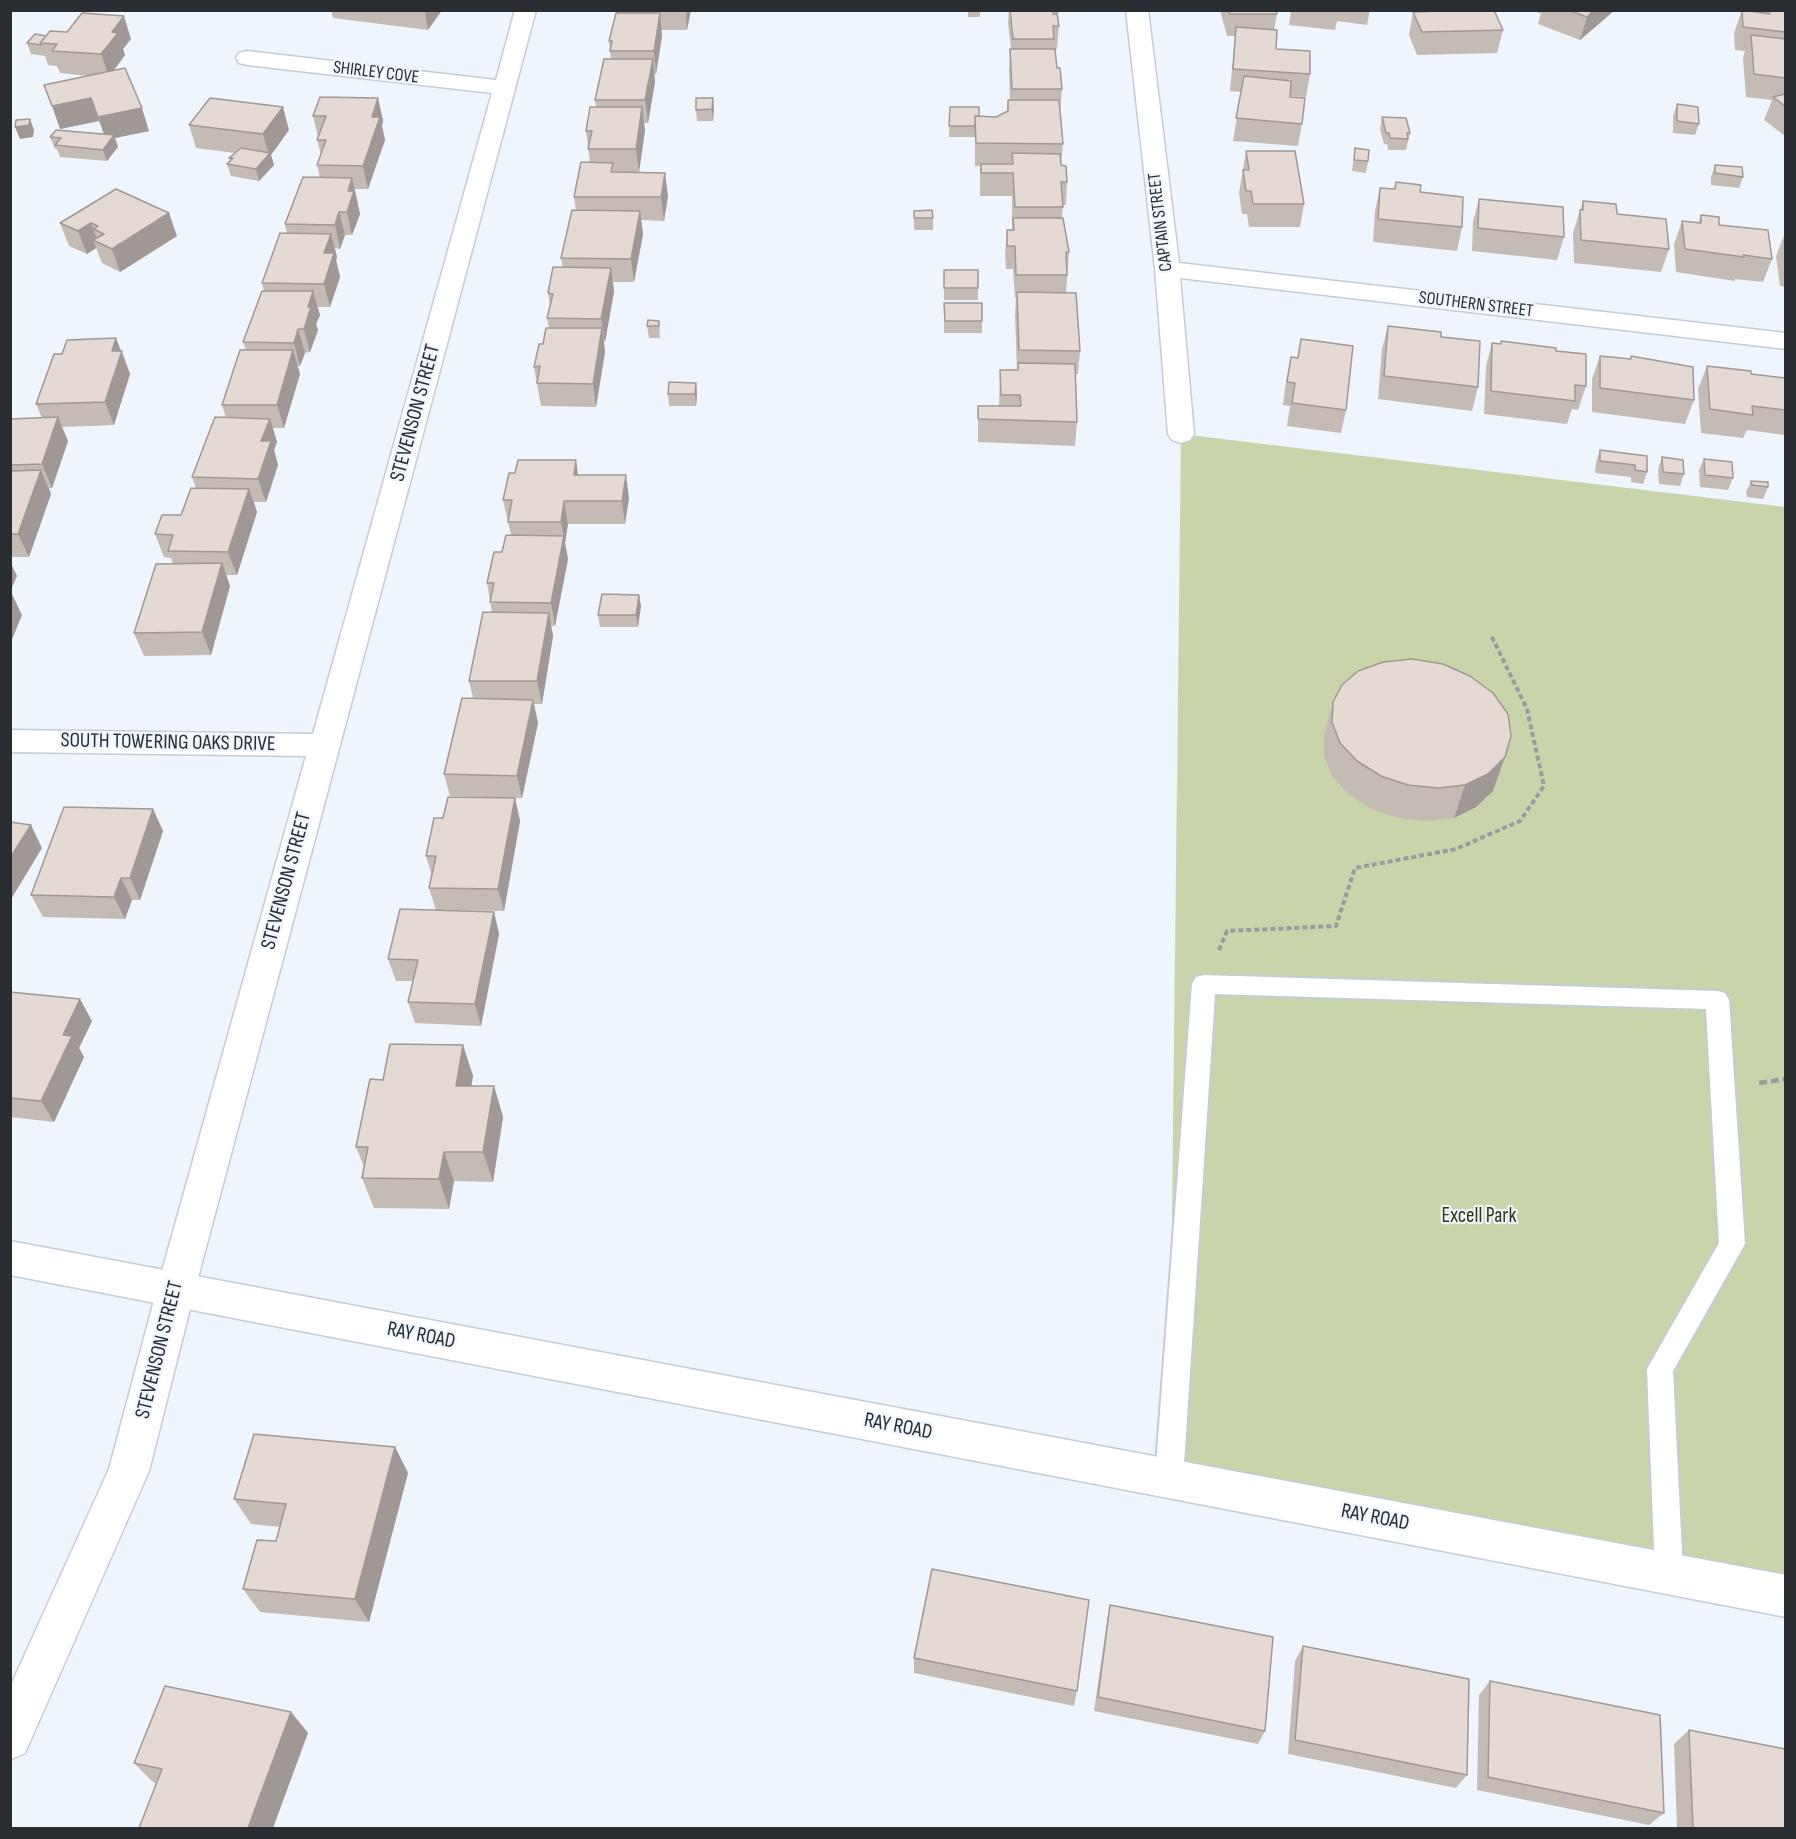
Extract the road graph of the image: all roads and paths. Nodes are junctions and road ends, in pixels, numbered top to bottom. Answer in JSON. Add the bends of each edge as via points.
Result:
{"nodes":[{"id":1,"x":526,"y":10,"type":"edge"},
{"id":2,"x":1137,"y":10,"type":"edge"},
{"id":3,"x":247,"y":58,"type":"dead end"},
{"id":4,"x":505,"y":88,"type":"junction"},
{"id":5,"x":1167,"y":269,"type":"junction"},
{"id":6,"x":1785,"y":341,"type":"edge"},
{"id":7,"x":1181,"y":434,"type":"dead end"},
{"id":8,"x":1491,"y":635,"type":"dead end"},
{"id":9,"x":10,"y":741,"type":"edge"},
{"id":10,"x":325,"y":745,"type":"junction"},
{"id":11,"x":1204,"y":984,"type":"junction"},
{"id":12,"x":10,"y":1258,"type":"edge"},
{"id":13,"x":176,"y":1289,"type":"junction"},
{"id":14,"x":1169,"y":1479,"type":"junction"},
{"id":15,"x":1669,"y":1573,"type":"junction"},
{"id":16,"x":1785,"y":1596,"type":"edge"},
{"id":17,"x":10,"y":1738,"type":"edge"}],
"edges":[{"from":1,"to":4,"type":"street","name":"STEVENSON STREET"},
{"from":2,"to":5,"type":"street","name":"CAPTAIN STREET"},
{"from":3,"to":4,"type":"street","name":"SHIRLEY COVE"},
{"from":4,"to":10,"type":"street","name":"STEVENSON STREET"},
{"from":5,"to":6,"type":"street","name":"SOUTHERN STREET"},
{"from":5,"to":7,"type":"street","name":"CAPTAIN STREET"},
{"from":8,"to":11,"type":"path","via":[[1527,709],[1544,786],[1520,822],[1456,849],[1355,868],[1336,926],[1227,931]]},
{"from":9,"to":10,"type":"street","name":"SOUTH TOWERING OAKS DRIVE"},
{"from":10,"to":13,"type":"street","name":"STEVENSON STREET"},
{"from":11,"to":14,"type":"lane"},
{"from":11,"to":15,"type":"lane","via":[[1718,1000],[1732,1244],[1660,1369]]},
{"from":12,"to":13,"type":"street","name":"RAY ROAD"},
{"from":13,"to":14,"type":"street","name":"RAY ROAD"},
{"from":13,"to":17,"type":"street","name":"STEVENSON STREET","via":[[129,1471]]},
{"from":14,"to":15,"type":"street","name":"RAY ROAD"},
{"from":15,"to":16,"type":"street","name":"RAY ROAD"}]}
